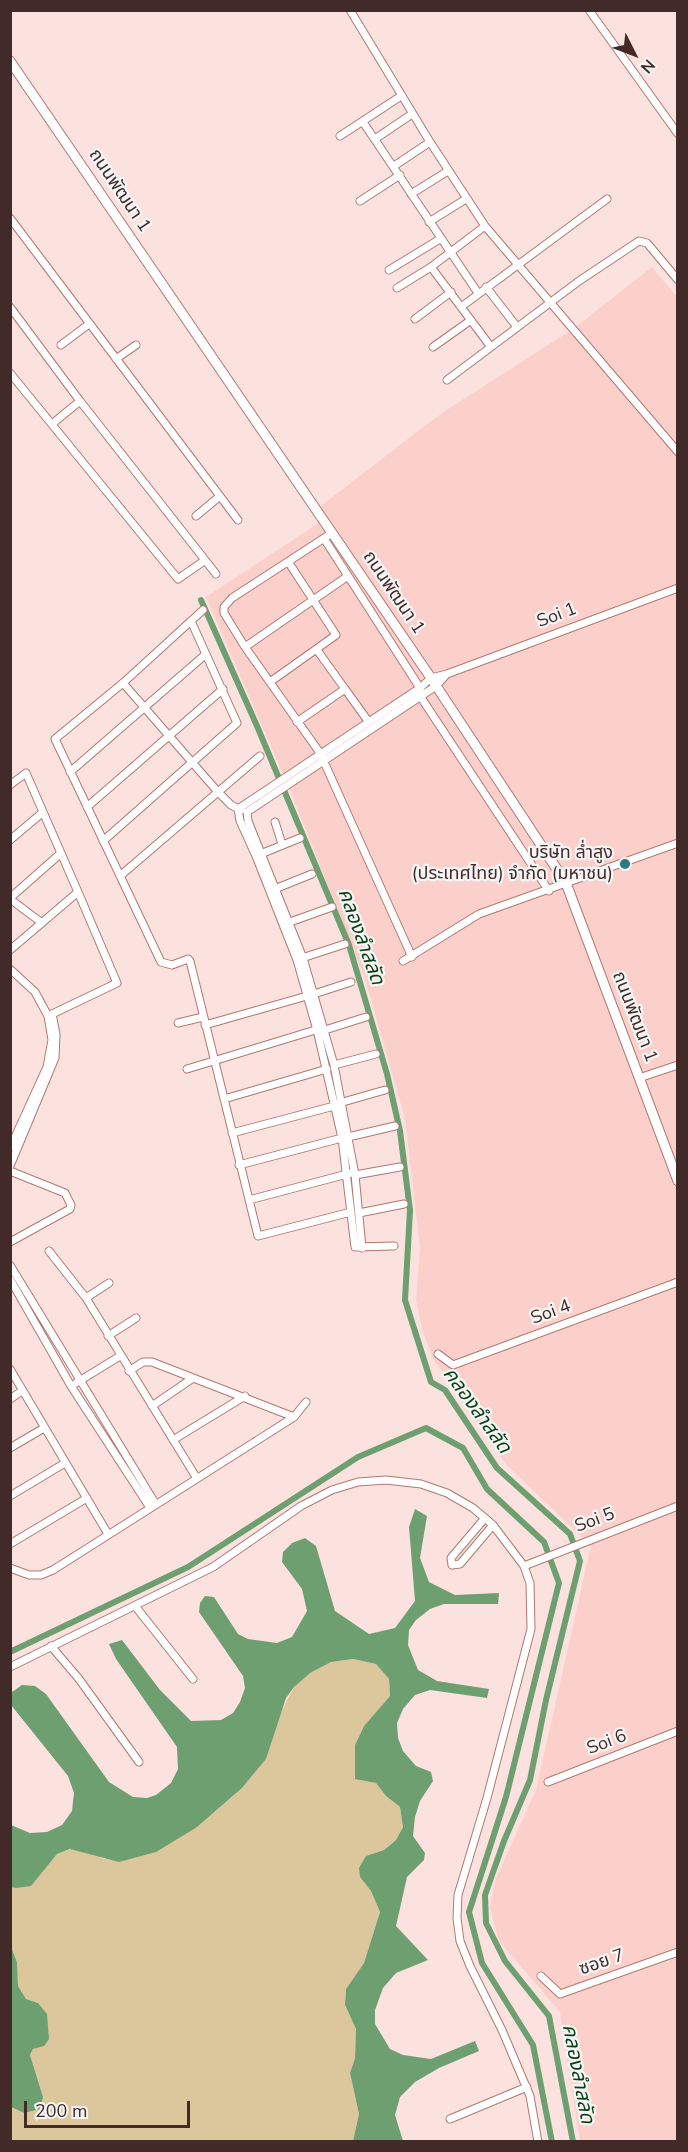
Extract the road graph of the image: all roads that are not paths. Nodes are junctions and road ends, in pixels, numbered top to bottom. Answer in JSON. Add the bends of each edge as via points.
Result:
{"nodes":[{"id":1,"x":350,"y":10,"type":"edge"},
{"id":2,"x":589,"y":10,"type":"edge"},
{"id":3,"x":10,"y":61,"type":"edge"},
{"id":4,"x":401,"y":96,"type":"junction"},
{"id":5,"x":412,"y":114,"type":"junction"},
{"id":6,"x":363,"y":122,"type":"junction"},
{"id":7,"x":678,"y":134,"type":"edge"},
{"id":8,"x":340,"y":136,"type":"dead end"},
{"id":9,"x":375,"y":139,"type":"junction"},
{"id":10,"x":430,"y":142,"type":"junction"},
{"id":11,"x":394,"y":166,"type":"junction"},
{"id":12,"x":448,"y":171,"type":"junction"},
{"id":13,"x":400,"y":175,"type":"junction"},
{"id":14,"x":411,"y":194,"type":"junction"},
{"id":15,"x":466,"y":199,"type":"junction"},
{"id":16,"x":607,"y":199,"type":"dead end"},
{"id":17,"x":360,"y":201,"type":"dead end"},
{"id":18,"x":10,"y":218,"type":"edge"},
{"id":19,"x":429,"y":222,"type":"junction"},
{"id":20,"x":485,"y":226,"type":"junction"},
{"id":21,"x":440,"y":239,"type":"junction"},
{"id":22,"x":449,"y":253,"type":"junction"},
{"id":23,"x":519,"y":266,"type":"junction"},
{"id":24,"x":431,"y":267,"type":"junction"},
{"id":25,"x":389,"y":270,"type":"dead end"},
{"id":26,"x":678,"y":280,"type":"edge"},
{"id":27,"x":486,"y":287,"type":"junction"},
{"id":28,"x":397,"y":288,"type":"dead end"},
{"id":29,"x":450,"y":292,"type":"junction"},
{"id":30,"x":478,"y":293,"type":"junction"},
{"id":31,"x":552,"y":302,"type":"junction"},
{"id":32,"x":10,"y":307,"type":"edge"},
{"id":33,"x":461,"y":307,"type":"junction"},
{"id":34,"x":415,"y":319,"type":"dead end"},
{"id":35,"x":471,"y":320,"type":"junction"},
{"id":36,"x":89,"y":324,"type":"junction"},
{"id":37,"x":517,"y":327,"type":"junction"},
{"id":38,"x":61,"y":345,"type":"dead end"},
{"id":39,"x":136,"y":345,"type":"dead end"},
{"id":40,"x":433,"y":347,"type":"dead end"},
{"id":41,"x":490,"y":347,"type":"junction"},
{"id":42,"x":116,"y":359,"type":"junction"},
{"id":43,"x":10,"y":373,"type":"edge"},
{"id":44,"x":447,"y":380,"type":"dead end"},
{"id":45,"x":80,"y":402,"type":"junction"},
{"id":46,"x":52,"y":424,"type":"junction"},
{"id":47,"x":678,"y":452,"type":"edge"},
{"id":48,"x":220,"y":496,"type":"junction"},
{"id":49,"x":196,"y":516,"type":"dead end"},
{"id":50,"x":238,"y":520,"type":"dead end"},
{"id":51,"x":328,"y":536,"type":"junction"},
{"id":52,"x":204,"y":561,"type":"junction"},
{"id":53,"x":289,"y":563,"type":"junction"},
{"id":54,"x":216,"y":574,"type":"dead end"},
{"id":55,"x":348,"y":576,"type":"junction"},
{"id":56,"x":678,"y":588,"type":"edge"},
{"id":57,"x":314,"y":600,"type":"junction"},
{"id":58,"x":203,"y":610,"type":"dead end"},
{"id":59,"x":191,"y":621,"type":"junction"},
{"id":60,"x":245,"y":647,"type":"junction"},
{"id":61,"x":317,"y":650,"type":"junction"},
{"id":62,"x":206,"y":654,"type":"junction"},
{"id":63,"x":270,"y":682,"type":"junction"},
{"id":64,"x":433,"y":682,"type":"junction"},
{"id":65,"x":123,"y":683,"type":"junction"},
{"id":66,"x":223,"y":689,"type":"junction"},
{"id":67,"x":345,"y":689,"type":"junction"},
{"id":68,"x":420,"y":692,"type":"junction"},
{"id":69,"x":144,"y":709,"type":"junction"},
{"id":70,"x":368,"y":721,"type":"junction"},
{"id":71,"x":297,"y":722,"type":"junction"},
{"id":72,"x":170,"y":737,"type":"junction"},
{"id":73,"x":320,"y":753,"type":"junction"},
{"id":74,"x":260,"y":756,"type":"dead end"},
{"id":75,"x":323,"y":761,"type":"junction"},
{"id":76,"x":193,"y":765,"type":"junction"},
{"id":77,"x":70,"y":772,"type":"junction"},
{"id":78,"x":10,"y":785,"type":"edge"},
{"id":79,"x":218,"y":792,"type":"junction"},
{"id":80,"x":240,"y":806,"type":"junction"},
{"id":81,"x":87,"y":807,"type":"junction"},
{"id":82,"x":247,"y":812,"type":"junction"},
{"id":83,"x":42,"y":813,"type":"junction"},
{"id":84,"x":275,"y":822,"type":"dead end"},
{"id":85,"x":300,"y":838,"type":"dead end"},
{"id":86,"x":10,"y":840,"type":"edge"},
{"id":87,"x":104,"y":841,"type":"junction"},
{"id":88,"x":678,"y":843,"type":"edge"},
{"id":89,"x":282,"y":844,"type":"junction"},
{"id":90,"x":262,"y":853,"type":"junction"},
{"id":91,"x":60,"y":854,"type":"junction"},
{"id":92,"x":312,"y":874,"type":"dead end"},
{"id":93,"x":120,"y":876,"type":"junction"},
{"id":94,"x":566,"y":883,"type":"junction"},
{"id":95,"x":273,"y":890,"type":"junction"},
{"id":96,"x":549,"y":891,"type":"junction"},
{"id":97,"x":78,"y":892,"type":"junction"},
{"id":98,"x":10,"y":898,"type":"edge"},
{"id":99,"x":332,"y":907,"type":"dead end"},
{"id":100,"x":290,"y":922,"type":"junction"},
{"id":101,"x":42,"y":923,"type":"junction"},
{"id":102,"x":345,"y":944,"type":"dead end"},
{"id":103,"x":10,"y":950,"type":"edge"},
{"id":104,"x":412,"y":957,"type":"junction"},
{"id":105,"x":300,"y":959,"type":"junction"},
{"id":106,"x":403,"y":961,"type":"dead end"},
{"id":107,"x":10,"y":969,"type":"edge"},
{"id":108,"x":351,"y":982,"type":"dead end"},
{"id":109,"x":311,"y":995,"type":"junction"},
{"id":110,"x":50,"y":1015,"type":"junction"},
{"id":111,"x":203,"y":1017,"type":"junction"},
{"id":112,"x":366,"y":1017,"type":"dead end"},
{"id":113,"x":178,"y":1023,"type":"dead end"},
{"id":114,"x":205,"y":1026,"type":"junction"},
{"id":115,"x":322,"y":1030,"type":"junction"},
{"id":116,"x":376,"y":1054,"type":"dead end"},
{"id":117,"x":215,"y":1062,"type":"junction"},
{"id":118,"x":678,"y":1065,"type":"edge"},
{"id":119,"x":329,"y":1066,"type":"junction"},
{"id":120,"x":187,"y":1069,"type":"dead end"},
{"id":121,"x":639,"y":1078,"type":"junction"},
{"id":122,"x":384,"y":1090,"type":"dead end"},
{"id":123,"x":224,"y":1097,"type":"junction"},
{"id":124,"x":340,"y":1102,"type":"junction"},
{"id":125,"x":394,"y":1126,"type":"dead end"},
{"id":126,"x":232,"y":1131,"type":"junction"},
{"id":127,"x":20,"y":1135,"type":"junction"},
{"id":128,"x":344,"y":1139,"type":"junction"},
{"id":129,"x":10,"y":1149,"type":"edge"},
{"id":130,"x":10,"y":1166,"type":"edge"},
{"id":131,"x":240,"y":1167,"type":"junction"},
{"id":132,"x":400,"y":1167,"type":"dead end"},
{"id":133,"x":10,"y":1171,"type":"edge"},
{"id":134,"x":355,"y":1175,"type":"junction"},
{"id":135,"x":347,"y":1176,"type":"junction"},
{"id":136,"x":678,"y":1181,"type":"edge"},
{"id":137,"x":249,"y":1201,"type":"junction"},
{"id":138,"x":404,"y":1204,"type":"dead end"},
{"id":139,"x":351,"y":1212,"type":"junction"},
{"id":140,"x":359,"y":1213,"type":"junction"},
{"id":141,"x":10,"y":1242,"type":"edge"},
{"id":142,"x":394,"y":1246,"type":"dead end"},
{"id":143,"x":362,"y":1248,"type":"junction"},
{"id":144,"x":49,"y":1251,"type":"dead end"},
{"id":145,"x":10,"y":1265,"type":"edge"},
{"id":146,"x":10,"y":1279,"type":"edge"},
{"id":147,"x":678,"y":1282,"type":"edge"},
{"id":148,"x":109,"y":1283,"type":"dead end"},
{"id":149,"x":17,"y":1295,"type":"edge"},
{"id":150,"x":86,"y":1298,"type":"junction"},
{"id":151,"x":136,"y":1317,"type":"dead end"},
{"id":152,"x":108,"y":1336,"type":"junction"},
{"id":153,"x":438,"y":1354,"type":"dead end"},
{"id":154,"x":120,"y":1356,"type":"junction"},
{"id":155,"x":10,"y":1369,"type":"edge"},
{"id":156,"x":129,"y":1371,"type":"junction"},
{"id":157,"x":193,"y":1378,"type":"junction"},
{"id":158,"x":80,"y":1381,"type":"junction"},
{"id":159,"x":71,"y":1386,"type":"junction"},
{"id":160,"x":22,"y":1391,"type":"junction"},
{"id":161,"x":245,"y":1396,"type":"junction"},
{"id":162,"x":10,"y":1399,"type":"edge"},
{"id":163,"x":306,"y":1402,"type":"dead end"},
{"id":164,"x":152,"y":1406,"type":"junction"},
{"id":165,"x":294,"y":1417,"type":"junction"},
{"id":166,"x":44,"y":1428,"type":"junction"},
{"id":167,"x":173,"y":1440,"type":"junction"},
{"id":168,"x":10,"y":1448,"type":"edge"},
{"id":169,"x":65,"y":1463,"type":"junction"},
{"id":170,"x":196,"y":1477,"type":"junction"},
{"id":171,"x":10,"y":1496,"type":"edge"},
{"id":172,"x":87,"y":1498,"type":"junction"},
{"id":173,"x":152,"y":1505,"type":"junction"},
{"id":174,"x":678,"y":1506,"type":"edge"},
{"id":175,"x":484,"y":1518,"type":"junction"},
{"id":176,"x":493,"y":1525,"type":"junction"},
{"id":177,"x":108,"y":1534,"type":"junction"},
{"id":178,"x":10,"y":1544,"type":"edge"},
{"id":179,"x":524,"y":1566,"type":"junction"},
{"id":180,"x":10,"y":1568,"type":"edge"},
{"id":181,"x":135,"y":1606,"type":"junction"},
{"id":182,"x":51,"y":1646,"type":"junction"},
{"id":183,"x":10,"y":1666,"type":"edge"},
{"id":184,"x":193,"y":1679,"type":"dead end"},
{"id":185,"x":678,"y":1731,"type":"edge"},
{"id":186,"x":139,"y":1762,"type":"dead end"},
{"id":187,"x":548,"y":1782,"type":"dead end"},
{"id":188,"x":678,"y":1952,"type":"edge"},
{"id":189,"x":542,"y":1976,"type":"dead end"},
{"id":190,"x":527,"y":2086,"type":"junction"},
{"id":191,"x":450,"y":2119,"type":"dead end"},
{"id":192,"x":538,"y":2142,"type":"edge"}],
"edges":[{"from":1,"to":4,"type":"street"},
{"from":2,"to":7,"type":"street"},
{"from":3,"to":51,"type":"main road","name":"ถนนพัฒนา 1"},
{"from":4,"to":5,"type":"street"},
{"from":4,"to":6,"type":"street"},
{"from":5,"to":9,"type":"street"},
{"from":5,"to":10,"type":"street"},
{"from":6,"to":8,"type":"street"},
{"from":6,"to":9,"type":"street"},
{"from":9,"to":11,"type":"street"},
{"from":10,"to":11,"type":"street"},
{"from":10,"to":12,"type":"street"},
{"from":11,"to":13,"type":"street"},
{"from":12,"to":14,"type":"street"},
{"from":12,"to":15,"type":"street"},
{"from":13,"to":14,"type":"street"},
{"from":13,"to":17,"type":"street"},
{"from":14,"to":19,"type":"street"},
{"from":15,"to":19,"type":"street"},
{"from":15,"to":20,"type":"street"},
{"from":16,"to":23,"type":"street"},
{"from":18,"to":36,"type":"street"},
{"from":19,"to":21,"type":"street"},
{"from":20,"to":22,"type":"street"},
{"from":20,"to":23,"type":"street"},
{"from":21,"to":22,"type":"street"},
{"from":21,"to":25,"type":"street"},
{"from":22,"to":24,"type":"street"},
{"from":22,"to":30,"type":"street"},
{"from":23,"to":27,"type":"street"},
{"from":23,"to":31,"type":"street"},
{"from":24,"to":28,"type":"street"},
{"from":24,"to":29,"type":"street"},
{"from":26,"to":31,"type":"street","via":[[642,240]]},
{"from":27,"to":30,"type":"street"},
{"from":27,"to":37,"type":"street"},
{"from":29,"to":33,"type":"street"},
{"from":29,"to":34,"type":"street"},
{"from":30,"to":33,"type":"street"},
{"from":31,"to":37,"type":"street"},
{"from":31,"to":47,"type":"street"},
{"from":32,"to":45,"type":"street"},
{"from":33,"to":35,"type":"street"},
{"from":35,"to":40,"type":"street"},
{"from":35,"to":41,"type":"street"},
{"from":36,"to":38,"type":"street"},
{"from":36,"to":42,"type":"street"},
{"from":37,"to":41,"type":"street"},
{"from":39,"to":42,"type":"street"},
{"from":41,"to":44,"type":"street"},
{"from":42,"to":48,"type":"street"},
{"from":43,"to":46,"type":"street"},
{"from":45,"to":46,"type":"street"},
{"from":45,"to":52,"type":"street"},
{"from":46,"to":52,"type":"street","via":[[178,579]]},
{"from":48,"to":49,"type":"street"},
{"from":48,"to":50,"type":"street"},
{"from":51,"to":53,"type":"street"},
{"from":51,"to":55,"type":"street"},
{"from":51,"to":64,"type":"main road","name":"ถนนพัฒนา 1"},
{"from":52,"to":54,"type":"street"},
{"from":53,"to":57,"type":"street"},
{"from":53,"to":60,"type":"street","via":[[224,607],[224,614]]},
{"from":55,"to":57,"type":"street"},
{"from":55,"to":68,"type":"street"},
{"from":56,"to":64,"type":"street","name":"Soi 1"},
{"from":57,"to":60,"type":"street"},
{"from":57,"to":61,"type":"street","via":[[336,635]]},
{"from":58,"to":59,"type":"street"},
{"from":59,"to":62,"type":"street"},
{"from":59,"to":65,"type":"street"},
{"from":60,"to":63,"type":"street"},
{"from":61,"to":63,"type":"street"},
{"from":61,"to":67,"type":"street"},
{"from":62,"to":66,"type":"street"},
{"from":62,"to":69,"type":"street"},
{"from":63,"to":71,"type":"street"},
{"from":64,"to":68,"type":"street","name":"Soi 1"},
{"from":64,"to":94,"type":"main road","name":"ถนนพัฒนา 1"},
{"from":65,"to":69,"type":"street"},
{"from":65,"to":77,"type":"street","via":[[55,740]]},
{"from":66,"to":72,"type":"street"},
{"from":66,"to":76,"type":"street","via":[[237,723]]},
{"from":67,"to":70,"type":"street"},
{"from":67,"to":71,"type":"street"},
{"from":68,"to":70,"type":"street"},
{"from":68,"to":75,"type":"street"},
{"from":68,"to":96,"type":"street"},
{"from":69,"to":72,"type":"street"},
{"from":69,"to":77,"type":"street"},
{"from":70,"to":73,"type":"street"},
{"from":71,"to":73,"type":"street"},
{"from":72,"to":76,"type":"street"},
{"from":72,"to":81,"type":"street"},
{"from":73,"to":75,"type":"street"},
{"from":73,"to":80,"type":"street"},
{"from":74,"to":79,"type":"street"},
{"from":75,"to":82,"type":"street"},
{"from":75,"to":104,"type":"street"},
{"from":76,"to":79,"type":"street"},
{"from":76,"to":87,"type":"street"},
{"from":77,"to":81,"type":"street"},
{"from":78,"to":83,"type":"street","via":[[26,773]]},
{"from":79,"to":80,"type":"street"},
{"from":79,"to":93,"type":"street"},
{"from":80,"to":82,"type":"street"},
{"from":80,"to":95,"type":"street","via":[[240,821]]},
{"from":81,"to":87,"type":"street"},
{"from":82,"to":90,"type":"street"},
{"from":83,"to":86,"type":"street"},
{"from":83,"to":91,"type":"street"},
{"from":84,"to":89,"type":"street"},
{"from":85,"to":89,"type":"street"},
{"from":87,"to":93,"type":"street"},
{"from":88,"to":94,"type":"street"},
{"from":89,"to":90,"type":"street"},
{"from":90,"to":95,"type":"street"},
{"from":91,"to":97,"type":"street"},
{"from":91,"to":98,"type":"street"},
{"from":92,"to":95,"type":"street"},
{"from":93,"to":111,"type":"street","via":[[162,962],[172,965],[190,961]]},
{"from":94,"to":96,"type":"street"},
{"from":94,"to":121,"type":"main road","name":"ถนนพัฒนา 1"},
{"from":95,"to":100,"type":"street"},
{"from":95,"to":105,"type":"street"},
{"from":96,"to":104,"type":"street","via":[[463,921]]},
{"from":97,"to":101,"type":"street"},
{"from":97,"to":110,"type":"street","via":[[117,982]]},
{"from":98,"to":101,"type":"street"},
{"from":99,"to":100,"type":"street"},
{"from":100,"to":105,"type":"street"},
{"from":101,"to":103,"type":"street"},
{"from":102,"to":105,"type":"street"},
{"from":104,"to":106,"type":"street"},
{"from":105,"to":109,"type":"street"},
{"from":107,"to":110,"type":"street","via":[[36,992]]},
{"from":108,"to":109,"type":"street"},
{"from":109,"to":114,"type":"street"},
{"from":109,"to":115,"type":"street"},
{"from":110,"to":127,"type":"street","via":[[52,1040],[47,1067]]},
{"from":111,"to":113,"type":"street"},
{"from":111,"to":114,"type":"street"},
{"from":112,"to":115,"type":"street"},
{"from":114,"to":117,"type":"street"},
{"from":115,"to":117,"type":"street"},
{"from":115,"to":119,"type":"street"},
{"from":116,"to":119,"type":"street"},
{"from":117,"to":120,"type":"street"},
{"from":117,"to":123,"type":"street"},
{"from":118,"to":121,"type":"street"},
{"from":119,"to":123,"type":"street"},
{"from":119,"to":124,"type":"street"},
{"from":121,"to":136,"type":"main road","name":"ถนนพัฒนา 1"},
{"from":122,"to":124,"type":"street"},
{"from":123,"to":126,"type":"street"},
{"from":124,"to":126,"type":"street"},
{"from":124,"to":128,"type":"street"},
{"from":125,"to":128,"type":"street"},
{"from":126,"to":131,"type":"street"},
{"from":127,"to":129,"type":"street"},
{"from":127,"to":130,"type":"street"},
{"from":128,"to":131,"type":"street"},
{"from":128,"to":134,"type":"street"},
{"from":128,"to":135,"type":"street"},
{"from":131,"to":137,"type":"street"},
{"from":132,"to":134,"type":"street"},
{"from":133,"to":141,"type":"street","via":[[64,1193],[71,1205]]},
{"from":134,"to":135,"type":"street"},
{"from":134,"to":140,"type":"street"},
{"from":135,"to":137,"type":"street"},
{"from":135,"to":139,"type":"street"},
{"from":137,"to":139,"type":"street","via":[[256,1233],[262,1237]]},
{"from":138,"to":140,"type":"street"},
{"from":139,"to":143,"type":"street","via":[[355,1247]]},
{"from":140,"to":143,"type":"street"},
{"from":142,"to":143,"type":"street"},
{"from":144,"to":150,"type":"street"},
{"from":145,"to":149,"type":"street"},
{"from":146,"to":149,"type":"street"},
{"from":147,"to":153,"type":"street","name":"Soi 4","via":[[453,1365]]},
{"from":148,"to":150,"type":"street"},
{"from":149,"to":158,"type":"street"},
{"from":149,"to":159,"type":"street"},
{"from":150,"to":152,"type":"street"},
{"from":151,"to":152,"type":"street"},
{"from":152,"to":154,"type":"street"},
{"from":154,"to":156,"type":"street"},
{"from":154,"to":158,"type":"street"},
{"from":155,"to":160,"type":"street"},
{"from":156,"to":157,"type":"street","via":[[148,1361]]},
{"from":156,"to":164,"type":"street"},
{"from":157,"to":161,"type":"street"},
{"from":157,"to":164,"type":"street"},
{"from":158,"to":159,"type":"street"},
{"from":158,"to":173,"type":"street"},
{"from":159,"to":173,"type":"street"},
{"from":160,"to":162,"type":"street"},
{"from":160,"to":166,"type":"street"},
{"from":161,"to":165,"type":"street"},
{"from":161,"to":167,"type":"street"},
{"from":163,"to":165,"type":"street"},
{"from":164,"to":167,"type":"street"},
{"from":165,"to":170,"type":"street"},
{"from":166,"to":168,"type":"street"},
{"from":166,"to":169,"type":"street"},
{"from":167,"to":170,"type":"street"},
{"from":169,"to":171,"type":"street"},
{"from":169,"to":172,"type":"street"},
{"from":170,"to":173,"type":"street"},
{"from":172,"to":177,"type":"street"},
{"from":172,"to":178,"type":"street"},
{"from":173,"to":177,"type":"street"},
{"from":174,"to":179,"type":"street","name":"Soi 5"},
{"from":175,"to":176,"type":"street"},
{"from":175,"to":176,"type":"street","via":[[452,1558],[452,1565],[460,1564]]},
{"from":175,"to":181,"type":"street","via":[[447,1493],[421,1484],[386,1479],[358,1482],[301,1506],[225,1559]]},
{"from":176,"to":179,"type":"street"},
{"from":177,"to":180,"type":"street","via":[[40,1575]]},
{"from":179,"to":190,"type":"street","via":[[530,1583],[531,1629],[458,1895],[457,1918],[460,1941],[470,1966]]},
{"from":181,"to":182,"type":"street"},
{"from":181,"to":184,"type":"street"},
{"from":182,"to":183,"type":"street"},
{"from":182,"to":186,"type":"street"},
{"from":185,"to":187,"type":"street","name":"Soi 6"},
{"from":188,"to":189,"type":"street","name":"ซอย 7","via":[[560,1994]]},
{"from":190,"to":191,"type":"street"},
{"from":190,"to":192,"type":"street"}]}
